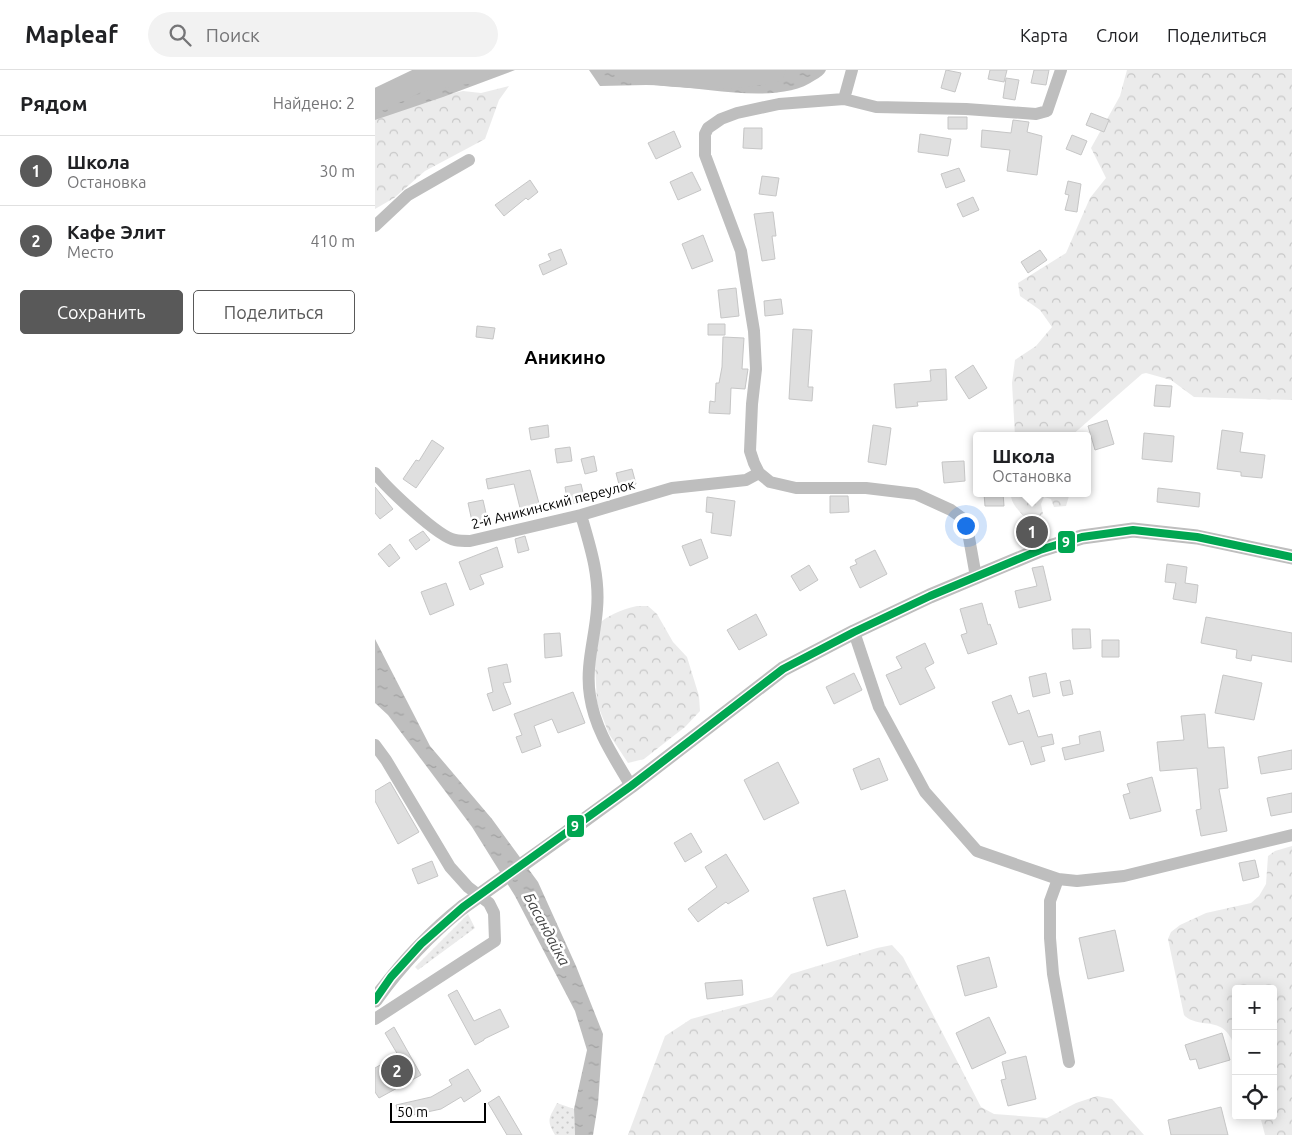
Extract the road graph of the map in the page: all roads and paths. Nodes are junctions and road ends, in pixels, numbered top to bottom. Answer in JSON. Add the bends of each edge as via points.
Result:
{"nodes":[{"id":1,"x":852,"y":70,"type":"edge"},
{"id":2,"x":1061,"y":70,"type":"edge"},
{"id":3,"x":844,"y":99,"type":"junction"},
{"id":4,"x":469,"y":160,"type":"dead end"},
{"id":5,"x":375,"y":226,"type":"edge"},
{"id":6,"x":375,"y":473,"type":"edge"},
{"id":7,"x":759,"y":473,"type":"junction"},
{"id":8,"x":581,"y":515,"type":"junction"},
{"id":9,"x":1292,"y":557,"type":"edge"},
{"id":10,"x":976,"y":577,"type":"junction"},
{"id":11,"x":854,"y":632,"type":"junction"},
{"id":12,"x":375,"y":745,"type":"edge"},
{"id":13,"x":631,"y":786,"type":"junction"},
{"id":14,"x":1292,"y":835,"type":"edge"},
{"id":15,"x":1058,"y":879,"type":"junction"},
{"id":16,"x":375,"y":1000,"type":"edge"},
{"id":17,"x":375,"y":1019,"type":"edge"},
{"id":18,"x":1069,"y":1062,"type":"dead end"}],
"edges":[{"from":1,"to":3,"type":"street"},
{"from":2,"to":3,"type":"street","via":[[1047,111],[1036,114],[876,107]]},
{"from":3,"to":7,"type":"street","via":[[779,104],[737,113],[721,119],[705,134],[705,155],[741,251],[754,331],[756,369],[750,451]]},
{"from":4,"to":5,"type":"street","via":[[408,195]]},
{"from":6,"to":8,"type":"street","name":"2-й Аникинский переулок","via":[[438,532],[453,540],[470,541]]},
{"from":7,"to":8,"type":"street","name":"2-й Аникинский переулок","via":[[746,480],[672,488]]},
{"from":7,"to":10,"type":"street","via":[[770,482],[796,488],[866,488],[916,494],[951,510],[962,518],[968,532]]},
{"from":8,"to":13,"type":"street","via":[[598,585],[589,664],[590,696],[599,730]]},
{"from":9,"to":10,"type":"street","via":[[1197,537],[1133,530],[1082,537],[1040,550]]},
{"from":10,"to":11,"type":"street"},
{"from":11,"to":13,"type":"street","via":[[783,669]]},
{"from":11,"to":15,"type":"street","via":[[879,707],[925,792],[977,851]]},
{"from":12,"to":17,"type":"street","via":[[450,868],[489,903],[496,923],[495,941]]},
{"from":13,"to":16,"type":"street","bridge":true,"via":[[432,932],[391,977]]},
{"from":14,"to":15,"type":"street","via":[[1123,876],[1077,881]]},
{"from":15,"to":18,"type":"street","via":[[1050,901],[1050,938]]}]}
